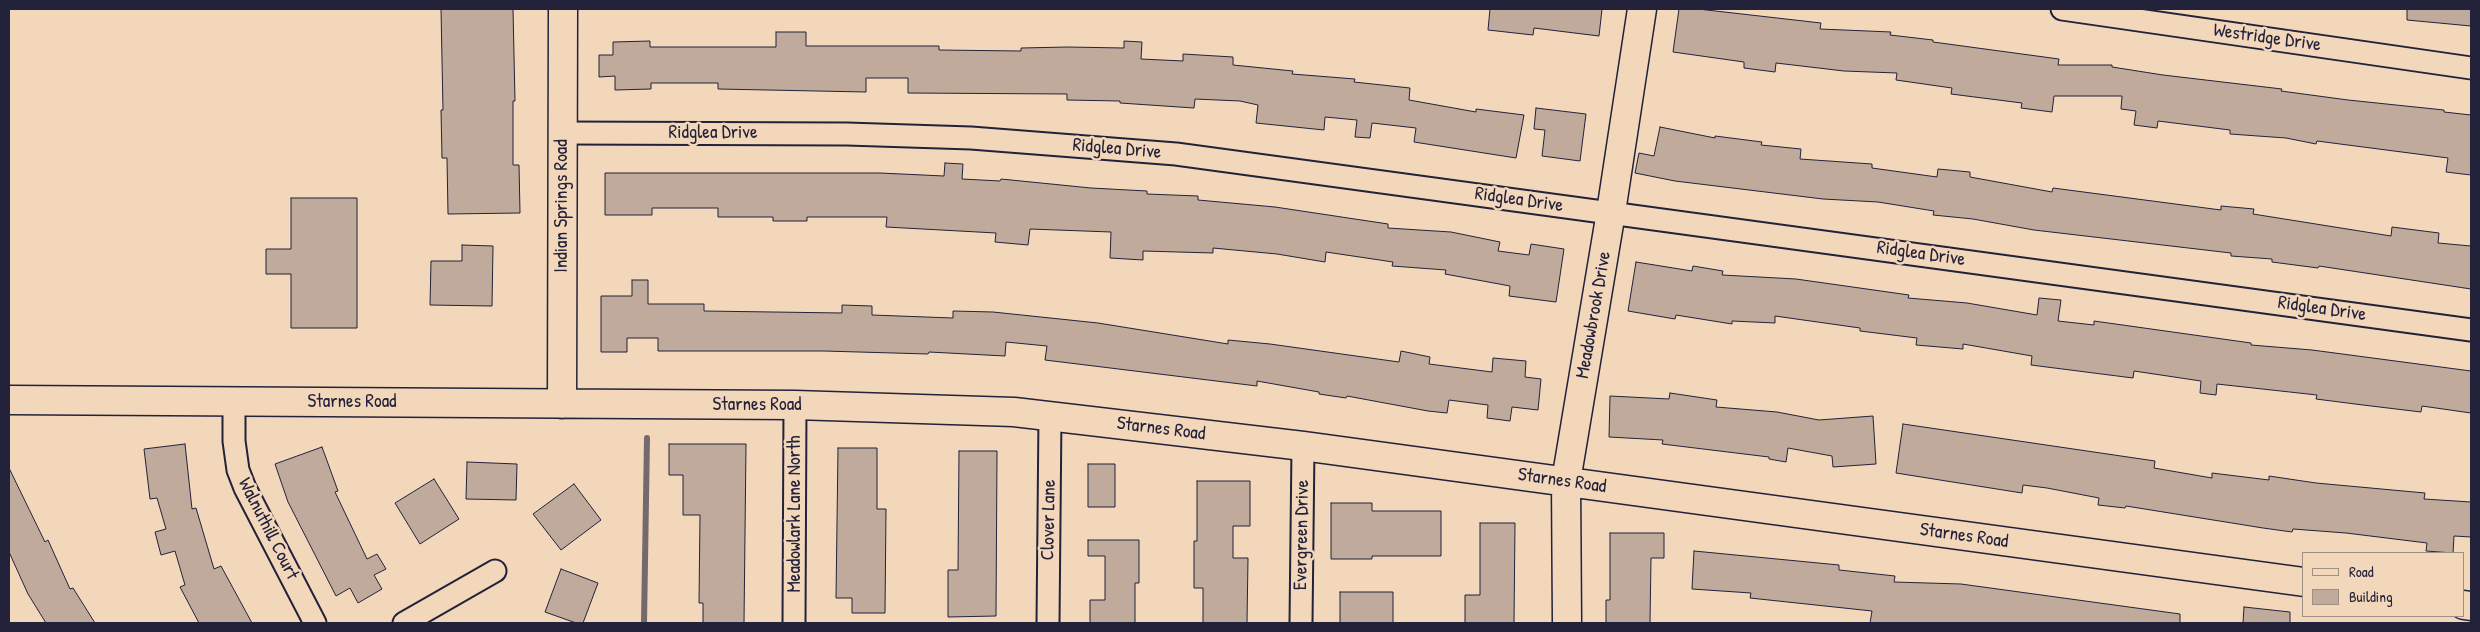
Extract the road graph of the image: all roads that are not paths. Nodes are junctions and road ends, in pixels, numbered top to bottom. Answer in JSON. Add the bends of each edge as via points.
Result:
{"nodes":[{"id":1,"x":563,"y":9,"type":"edge"},
{"id":2,"x":1642,"y":9,"type":"edge"},
{"id":3,"x":2062,"y":9,"type":"edge"},
{"id":4,"x":2471,"y":68,"type":"edge"},
{"id":5,"x":562,"y":133,"type":"junction"},
{"id":6,"x":1611,"y":212,"type":"junction"},
{"id":7,"x":2471,"y":330,"type":"edge"},
{"id":8,"x":9,"y":400,"type":"edge"},
{"id":9,"x":234,"y":401,"type":"junction"},
{"id":10,"x":562,"y":404,"type":"junction"},
{"id":11,"x":795,"y":405,"type":"junction"},
{"id":12,"x":1050,"y":416,"type":"junction"},
{"id":13,"x":1303,"y":446,"type":"junction"},
{"id":14,"x":1566,"y":481,"type":"junction"},
{"id":15,"x":495,"y":571,"type":"dead end"},
{"id":16,"x":2302,"y":582,"type":"edge"},
{"id":17,"x":316,"y":623,"type":"edge"},
{"id":18,"x":404,"y":623,"type":"edge"},
{"id":19,"x":794,"y":623,"type":"edge"},
{"id":20,"x":1048,"y":623,"type":"edge"},
{"id":21,"x":1301,"y":623,"type":"edge"},
{"id":22,"x":1567,"y":623,"type":"edge"}],
"edges":[{"from":1,"to":5,"type":"main road","name":"Indian Springs Road"},
{"from":2,"to":6,"type":"main road","name":"Meadowbrook Drive"},
{"from":3,"to":4,"type":"street","name":"Westridge Drive"},
{"from":5,"to":6,"type":"street","name":"Ridglea Drive","via":[[847,134],[1078,146],[1176,154]]},
{"from":5,"to":10,"type":"main road","name":"Indian Springs Road"},
{"from":6,"to":7,"type":"street","name":"Ridglea Drive"},
{"from":6,"to":14,"type":"main road","name":"Meadowbrook Drive"},
{"from":8,"to":9,"type":"main road","name":"Starnes Road"},
{"from":9,"to":10,"type":"main road","name":"Starnes Road"},
{"from":9,"to":17,"type":"street","name":"Walnuthill Court","via":[[238,470]]},
{"from":10,"to":11,"type":"main road","name":"Starnes Road"},
{"from":11,"to":12,"type":"main road","name":"Starnes Road"},
{"from":11,"to":19,"type":"street","name":"Meadowlark Lane North"},
{"from":12,"to":13,"type":"main road","name":"Starnes Road"},
{"from":12,"to":20,"type":"street","name":"Clover Lane"},
{"from":13,"to":14,"type":"main road","name":"Starnes Road"},
{"from":13,"to":21,"type":"street","name":"Evergreen Drive"},
{"from":14,"to":16,"type":"main road","name":"Starnes Road"},
{"from":14,"to":22,"type":"main road","name":"Meadowbrook Drive"},
{"from":15,"to":18,"type":"street"}]}
